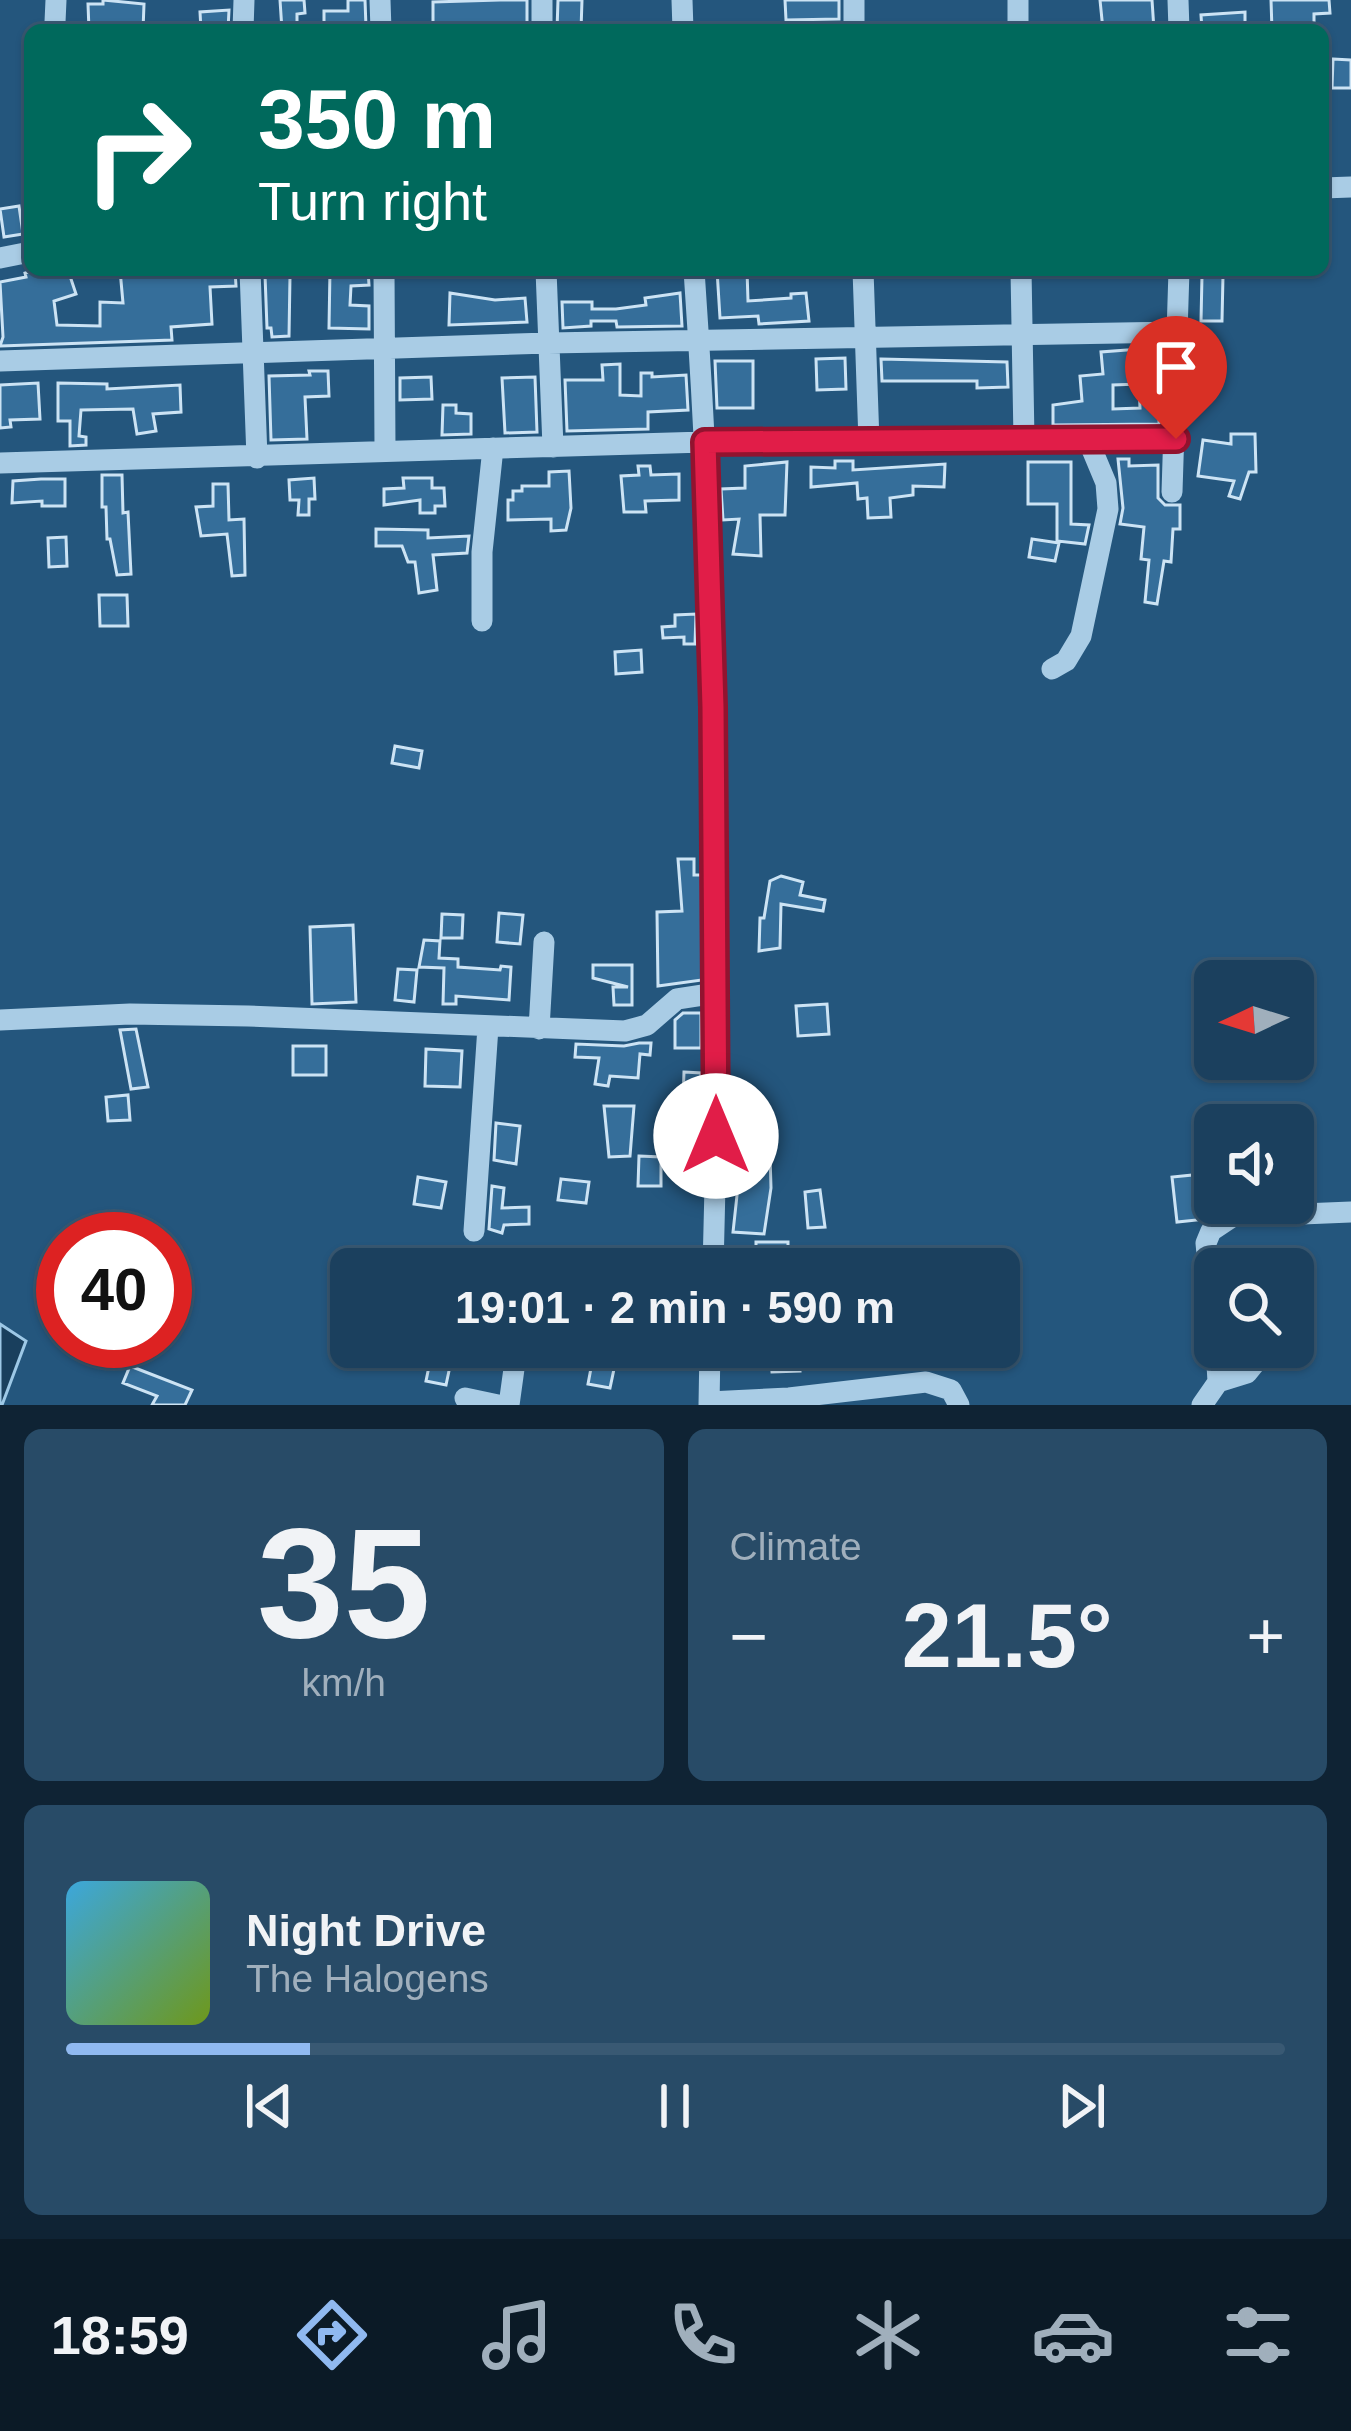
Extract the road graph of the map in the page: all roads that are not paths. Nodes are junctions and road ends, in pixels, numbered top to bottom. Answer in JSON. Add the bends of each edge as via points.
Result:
{"nodes":[{"id":1,"x":250,"y":276,"type":"edge"},
{"id":2,"x":384,"y":276,"type":"edge"},
{"id":3,"x":546,"y":276,"type":"edge"},
{"id":4,"x":694,"y":276,"type":"edge"},
{"id":5,"x":863,"y":276,"type":"edge"},
{"id":6,"x":1021,"y":276,"type":"edge"},
{"id":7,"x":1179,"y":276,"type":"edge"},
{"id":8,"x":1179,"y":332,"type":"junction"},
{"id":9,"x":1022,"y":336,"type":"junction"},
{"id":10,"x":866,"y":338,"type":"junction"},
{"id":11,"x":699,"y":342,"type":"junction"},
{"id":12,"x":548,"y":344,"type":"junction"},
{"id":13,"x":382,"y":348,"type":"junction"},
{"id":14,"x":251,"y":355,"type":"junction"},
{"id":15,"x":0,"y":362,"type":"edge"},
{"id":16,"x":1176,"y":439,"type":"junction"},
{"id":17,"x":1024,"y":440,"type":"junction"},
{"id":18,"x":1088,"y":440,"type":"junction"},
{"id":19,"x":705,"y":442,"type":"junction"},
{"id":20,"x":869,"y":442,"type":"junction"},
{"id":21,"x":553,"y":447,"type":"junction"},
{"id":22,"x":493,"y":448,"type":"junction"},
{"id":23,"x":385,"y":450,"type":"junction"},
{"id":24,"x":257,"y":458,"type":"junction"},
{"id":25,"x":0,"y":463,"type":"edge"},
{"id":26,"x":1172,"y":492,"type":"dead end"},
{"id":27,"x":482,"y":621,"type":"dead end"},
{"id":28,"x":1052,"y":669,"type":"dead end"},
{"id":29,"x":544,"y":942,"type":"dead end"},
{"id":30,"x":716,"y":993,"type":"junction"},
{"id":31,"x":0,"y":1020,"type":"edge"},
{"id":32,"x":488,"y":1027,"type":"junction"},
{"id":33,"x":539,"y":1029,"type":"junction"},
{"id":34,"x":1351,"y":1212,"type":"edge"},
{"id":35,"x":1314,"y":1214,"type":"edge"},
{"id":36,"x":1222,"y":1224,"type":"edge"},
{"id":37,"x":474,"y":1231,"type":"dead end"},
{"id":38,"x":712,"y":1248,"type":"edge"},
{"id":39,"x":1206,"y":1248,"type":"edge"},
{"id":40,"x":514,"y":1368,"type":"edge"},
{"id":41,"x":710,"y":1368,"type":"edge"},
{"id":42,"x":1217,"y":1368,"type":"edge"},
{"id":43,"x":1251,"y":1368,"type":"edge"},
{"id":44,"x":1218,"y":1382,"type":"junction"},
{"id":45,"x":465,"y":1398,"type":"dead end"},
{"id":46,"x":709,"y":1403,"type":"edge"},
{"id":47,"x":497,"y":1405,"type":"edge"},
{"id":48,"x":509,"y":1405,"type":"edge"},
{"id":49,"x":958,"y":1405,"type":"edge"},
{"id":50,"x":1202,"y":1405,"type":"edge"}],
"edges":[{"from":1,"to":14,"type":"street"},
{"from":2,"to":13,"type":"street"},
{"from":3,"to":12,"type":"street"},
{"from":4,"to":11,"type":"street"},
{"from":5,"to":10,"type":"street"},
{"from":6,"to":9,"type":"street"},
{"from":7,"to":8,"type":"street"},
{"from":8,"to":9,"type":"street"},
{"from":8,"to":16,"type":"street"},
{"from":9,"to":10,"type":"street"},
{"from":9,"to":17,"type":"street"},
{"from":10,"to":11,"type":"street"},
{"from":10,"to":20,"type":"street"},
{"from":11,"to":12,"type":"street"},
{"from":11,"to":19,"type":"street"},
{"from":12,"to":13,"type":"street"},
{"from":12,"to":21,"type":"street"},
{"from":13,"to":14,"type":"street"},
{"from":13,"to":23,"type":"street"},
{"from":14,"to":15,"type":"street"},
{"from":14,"to":24,"type":"street"},
{"from":16,"to":18,"type":"street"},
{"from":16,"to":26,"type":"street"},
{"from":17,"to":18,"type":"street"},
{"from":17,"to":20,"type":"street"},
{"from":18,"to":28,"type":"street","via":[[1108,509],[1081,636]]},
{"from":19,"to":20,"type":"street"},
{"from":19,"to":21,"type":"street"},
{"from":19,"to":30,"type":"street"},
{"from":21,"to":22,"type":"street"},
{"from":22,"to":23,"type":"street"},
{"from":22,"to":27,"type":"street"},
{"from":23,"to":24,"type":"street"},
{"from":24,"to":25,"type":"street"},
{"from":29,"to":33,"type":"street"},
{"from":30,"to":33,"type":"street","via":[[677,999],[638,1030]]},
{"from":30,"to":38,"type":"street"},
{"from":31,"to":32,"type":"street","via":[[130,1014]]},
{"from":32,"to":33,"type":"street"},
{"from":32,"to":37,"type":"street"},
{"from":34,"to":35,"type":"street"},
{"from":36,"to":39,"type":"street"},
{"from":40,"to":48,"type":"street"},
{"from":41,"to":46,"type":"street"},
{"from":42,"to":44,"type":"street"},
{"from":43,"to":44,"type":"street"},
{"from":44,"to":50,"type":"street"},
{"from":45,"to":47,"type":"street"},
{"from":46,"to":49,"type":"street","via":[[926,1382],[946,1385]]}]}
